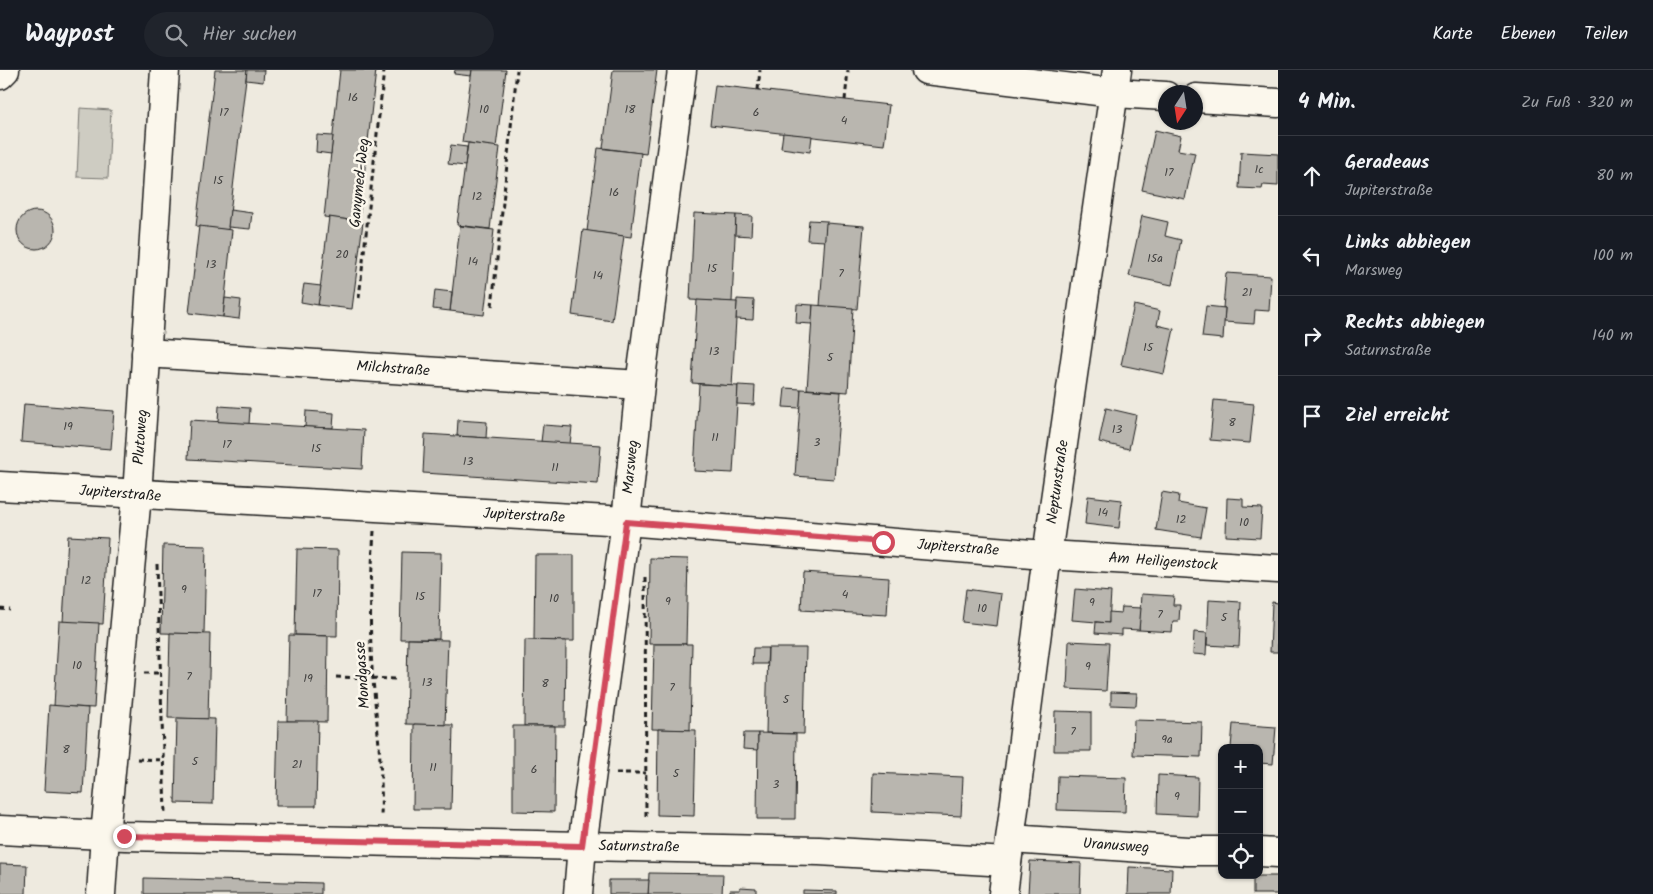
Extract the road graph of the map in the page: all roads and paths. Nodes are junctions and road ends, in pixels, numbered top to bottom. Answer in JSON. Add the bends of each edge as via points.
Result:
{"nodes":[{"id":1,"x":5,"y":70,"type":"edge"},
{"id":2,"x":165,"y":70,"type":"edge"},
{"id":3,"x":384,"y":70,"type":"edge"},
{"id":4,"x":517,"y":70,"type":"edge"},
{"id":5,"x":682,"y":70,"type":"edge"},
{"id":6,"x":760,"y":70,"type":"edge"},
{"id":7,"x":848,"y":70,"type":"edge"},
{"id":8,"x":926,"y":70,"type":"edge"},
{"id":9,"x":0,"y":75,"type":"edge"},
{"id":10,"x":1116,"y":81,"type":"edge"},
{"id":11,"x":758,"y":90,"type":"dead end"},
{"id":12,"x":1158,"y":94,"type":"edge"},
{"id":13,"x":1203,"y":98,"type":"edge"},
{"id":14,"x":845,"y":100,"type":"dead end"},
{"id":15,"x":1278,"y":103,"type":"edge"},
{"id":16,"x":358,"y":298,"type":"dead end"},
{"id":17,"x":492,"y":306,"type":"dead end"},
{"id":18,"x":146,"y":353,"type":"junction"},
{"id":19,"x":640,"y":385,"type":"junction"},
{"id":20,"x":0,"y":486,"type":"edge"},
{"id":21,"x":137,"y":495,"type":"junction"},
{"id":22,"x":375,"y":508,"type":"junction"},
{"id":23,"x":626,"y":522,"type":"junction"},
{"id":24,"x":157,"y":555,"type":"dead end"},
{"id":25,"x":1047,"y":555,"type":"junction"},
{"id":26,"x":1278,"y":569,"type":"edge"},
{"id":27,"x":645,"y":571,"type":"dead end"},
{"id":28,"x":0,"y":609,"type":"edge"},
{"id":29,"x":10,"y":610,"type":"dead end"},
{"id":30,"x":336,"y":677,"type":"dead end"},
{"id":31,"x":373,"y":677,"type":"junction"},
{"id":32,"x":396,"y":679,"type":"dead end"},
{"id":33,"x":646,"y":816,"type":"dead end"},
{"id":34,"x":0,"y":830,"type":"edge"},
{"id":35,"x":105,"y":835,"type":"junction"},
{"id":36,"x":166,"y":837,"type":"junction"},
{"id":37,"x":379,"y":841,"type":"junction"},
{"id":38,"x":582,"y":846,"type":"junction"},
{"id":39,"x":1009,"y":850,"type":"junction"},
{"id":40,"x":1218,"y":852,"type":"edge"},
{"id":41,"x":1263,"y":852,"type":"edge"},
{"id":42,"x":1278,"y":853,"type":"edge"},
{"id":43,"x":101,"y":894,"type":"edge"},
{"id":44,"x":578,"y":894,"type":"edge"},
{"id":45,"x":1003,"y":894,"type":"edge"}],
"edges":[{"from":1,"to":9,"type":"street"},
{"from":2,"to":18,"type":"street","name":"Plutoweg"},
{"from":3,"to":16,"type":"path","name":"Ganymed-Weg"},
{"from":4,"to":17,"type":"path"},
{"from":5,"to":19,"type":"street","name":"Marsweg"},
{"from":6,"to":11,"type":"path"},
{"from":7,"to":14,"type":"path"},
{"from":8,"to":10,"type":"street"},
{"from":10,"to":12,"type":"street"},
{"from":10,"to":25,"type":"street","name":"Neptunstraße"},
{"from":13,"to":15,"type":"street"},
{"from":18,"to":19,"type":"street","name":"Milchstraße"},
{"from":18,"to":21,"type":"street","name":"Plutoweg"},
{"from":19,"to":23,"type":"street","name":"Marsweg"},
{"from":20,"to":21,"type":"street","name":"Jupiterstraße"},
{"from":21,"to":22,"type":"street","name":"Jupiterstraße"},
{"from":21,"to":35,"type":"street","name":"Plutoweg"},
{"from":22,"to":23,"type":"street","name":"Jupiterstraße"},
{"from":22,"to":31,"type":"path","name":"Mondgasse","via":[[370,589]]},
{"from":23,"to":25,"type":"street","name":"Jupiterstraße"},
{"from":23,"to":38,"type":"street","name":"Marsweg"},
{"from":24,"to":36,"type":"path"},
{"from":25,"to":26,"type":"street","name":"Am Heiligenstock"},
{"from":25,"to":39,"type":"street","name":"Neptunstraße"},
{"from":27,"to":33,"type":"path"},
{"from":28,"to":29,"type":"path"},
{"from":30,"to":31,"type":"path"},
{"from":31,"to":32,"type":"path"},
{"from":31,"to":37,"type":"path","name":"Mondgasse","via":[[379,735]]},
{"from":34,"to":35,"type":"street","name":"Saturnstraße"},
{"from":35,"to":36,"type":"street","name":"Saturnstraße"},
{"from":35,"to":43,"type":"street","name":"Plutoweg"},
{"from":36,"to":37,"type":"street","name":"Saturnstraße"},
{"from":37,"to":38,"type":"street","name":"Saturnstraße"},
{"from":38,"to":39,"type":"street","name":"Saturnstraße","via":[[818,851]]},
{"from":38,"to":44,"type":"street","name":"Marsweg"},
{"from":39,"to":40,"type":"street","name":"Uranusweg"},
{"from":39,"to":45,"type":"street","name":"Neptunstraße"},
{"from":41,"to":42,"type":"street"}]}
